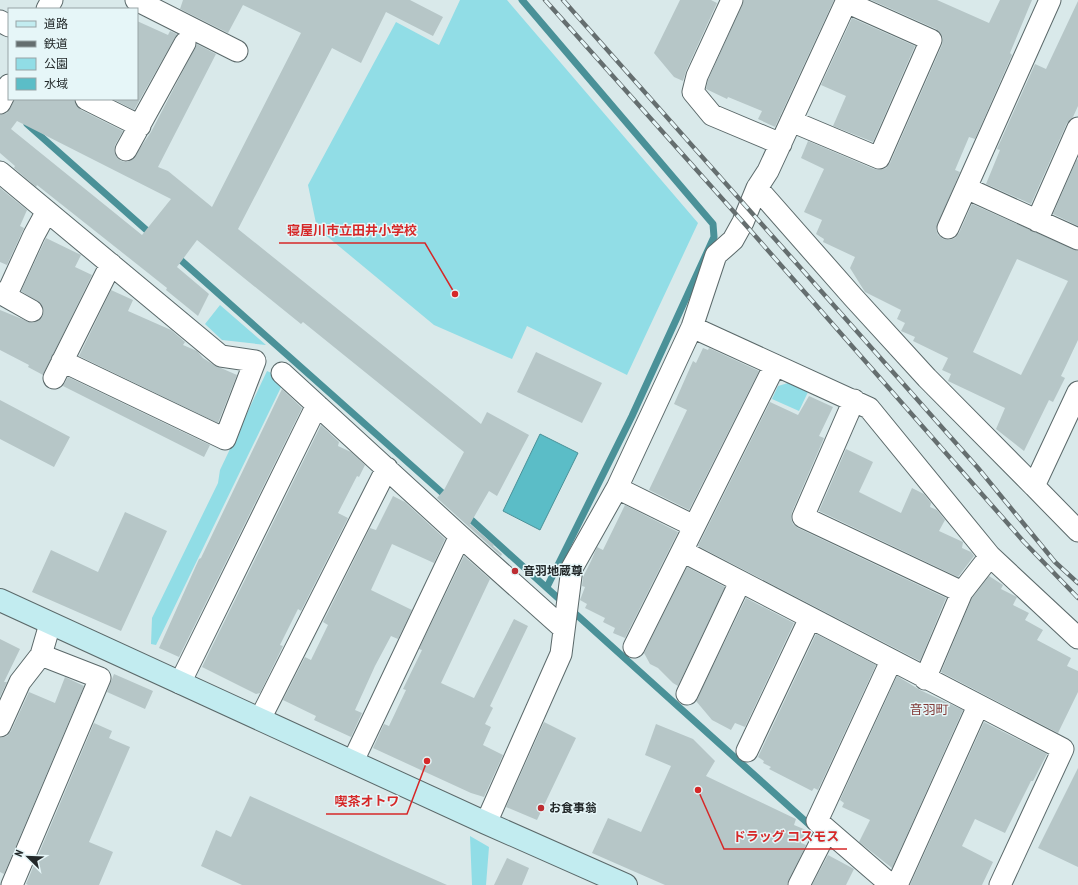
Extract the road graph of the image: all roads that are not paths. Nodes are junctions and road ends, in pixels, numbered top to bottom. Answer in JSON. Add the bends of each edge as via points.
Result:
{"nodes":[{"id":1,"x":136,"y":0,"type":"edge"},
{"id":2,"x":732,"y":0,"type":"edge"},
{"id":3,"x":1050,"y":0,"type":"edge"},
{"id":4,"x":846,"y":1,"type":"edge"},
{"id":5,"x":185,"y":43,"type":"dead end"},
{"id":6,"x":237,"y":51,"type":"dead end"},
{"id":7,"x":88,"y":100,"type":"edge"},
{"id":8,"x":791,"y":122,"type":"junction"},
{"id":9,"x":140,"y":126,"type":"junction"},
{"id":10,"x":1078,"y":128,"type":"edge"},
{"id":11,"x":780,"y":144,"type":"junction"},
{"id":12,"x":126,"y":150,"type":"dead end"},
{"id":13,"x":0,"y":172,"type":"edge"},
{"id":14,"x":757,"y":188,"type":"junction"},
{"id":15,"x":966,"y":188,"type":"junction"},
{"id":16,"x":47,"y":211,"type":"junction"},
{"id":17,"x":1037,"y":221,"type":"junction"},
{"id":18,"x":948,"y":228,"type":"dead end"},
{"id":19,"x":1078,"y":239,"type":"edge"},
{"id":20,"x":111,"y":264,"type":"junction"},
{"id":21,"x":3,"y":295,"type":"edge"},
{"id":22,"x":32,"y":311,"type":"dead end"},
{"id":23,"x":692,"y":327,"type":"junction"},
{"id":24,"x":775,"y":364,"type":"junction"},
{"id":25,"x":282,"y":373,"type":"dead end"},
{"id":26,"x":1078,"y":392,"type":"edge"},
{"id":27,"x":854,"y":400,"type":"junction"},
{"id":28,"x":317,"y":405,"type":"junction"},
{"id":29,"x":387,"y":468,"type":"junction"},
{"id":30,"x":1034,"y":486,"type":"junction"},
{"id":31,"x":617,"y":488,"type":"junction"},
{"id":32,"x":694,"y":526,"type":"junction"},
{"id":33,"x":1078,"y":531,"type":"edge"},
{"id":34,"x":460,"y":536,"type":"junction"},
{"id":35,"x":682,"y":551,"type":"junction"},
{"id":36,"x":990,"y":556,"type":"junction"},
{"id":37,"x":740,"y":582,"type":"junction"},
{"id":38,"x":962,"y":592,"type":"junction"},
{"id":39,"x":0,"y":600,"type":"edge"},
{"id":40,"x":567,"y":613,"type":"junction"},
{"id":41,"x":810,"y":618,"type":"junction"},
{"id":42,"x":50,"y":624,"type":"junction"},
{"id":43,"x":1078,"y":638,"type":"edge"},
{"id":44,"x":634,"y":647,"type":"dead end"},
{"id":45,"x":41,"y":655,"type":"junction"},
{"id":46,"x":891,"y":661,"type":"junction"},
{"id":47,"x":925,"y":679,"type":"junction"},
{"id":48,"x":180,"y":683,"type":"junction"},
{"id":49,"x":687,"y":694,"type":"dead end"},
{"id":50,"x":978,"y":706,"type":"junction"},
{"id":51,"x":260,"y":719,"type":"junction"},
{"id":52,"x":0,"y":726,"type":"edge"},
{"id":53,"x":747,"y":751,"type":"dead end"},
{"id":54,"x":353,"y":761,"type":"junction"},
{"id":55,"x":486,"y":823,"type":"junction"},
{"id":56,"x":827,"y":830,"type":"junction"},
{"id":57,"x":12,"y":885,"type":"edge"},
{"id":58,"x":626,"y":885,"type":"edge"},
{"id":59,"x":799,"y":885,"type":"edge"},
{"id":60,"x":890,"y":885,"type":"edge"},
{"id":61,"x":897,"y":885,"type":"edge"},
{"id":62,"x":1000,"y":885,"type":"edge"}],
"edges":[{"from":1,"to":6,"type":"street"},
{"from":2,"to":11,"type":"street","via":[[697,76],[693,92],[712,115]]},
{"from":3,"to":15,"type":"street"},
{"from":4,"to":8,"type":"street"},
{"from":4,"to":8,"type":"street","via":[[931,40],[878,158]]},
{"from":5,"to":9,"type":"street"},
{"from":7,"to":9,"type":"street"},
{"from":8,"to":11,"type":"street"},
{"from":9,"to":12,"type":"street"},
{"from":10,"to":17,"type":"street"},
{"from":11,"to":14,"type":"street"},
{"from":13,"to":16,"type":"street"},
{"from":14,"to":23,"type":"street","via":[[733,240],[716,255]]},
{"from":14,"to":30,"type":"street","via":[[927,378]]},
{"from":15,"to":17,"type":"street"},
{"from":15,"to":18,"type":"street"},
{"from":16,"to":20,"type":"street"},
{"from":16,"to":21,"type":"street"},
{"from":17,"to":19,"type":"street"},
{"from":20,"to":20,"type":"street","via":[[221,356],[255,361],[225,439],[58,370]]},
{"from":21,"to":22,"type":"street"},
{"from":23,"to":24,"type":"street"},
{"from":23,"to":31,"type":"street"},
{"from":24,"to":27,"type":"street"},
{"from":24,"to":32,"type":"street"},
{"from":25,"to":28,"type":"street"},
{"from":26,"to":30,"type":"street"},
{"from":27,"to":36,"type":"street","via":[[869,408]]},
{"from":27,"to":38,"type":"street","via":[[803,517]]},
{"from":28,"to":29,"type":"street"},
{"from":28,"to":48,"type":"street"},
{"from":29,"to":34,"type":"street"},
{"from":29,"to":51,"type":"street"},
{"from":30,"to":33,"type":"street"},
{"from":31,"to":32,"type":"street"},
{"from":31,"to":40,"type":"street","via":[[572,568]]},
{"from":32,"to":35,"type":"street"},
{"from":34,"to":40,"type":"street"},
{"from":34,"to":54,"type":"street"},
{"from":35,"to":37,"type":"street"},
{"from":35,"to":44,"type":"street"},
{"from":36,"to":38,"type":"street"},
{"from":36,"to":43,"type":"street"},
{"from":37,"to":41,"type":"street"},
{"from":37,"to":49,"type":"street"},
{"from":38,"to":47,"type":"street"},
{"from":39,"to":42,"type":"street"},
{"from":40,"to":55,"type":"street","via":[[561,654]]},
{"from":41,"to":46,"type":"street"},
{"from":41,"to":53,"type":"street"},
{"from":42,"to":45,"type":"street"},
{"from":42,"to":48,"type":"street"},
{"from":45,"to":52,"type":"street","via":[[20,682]]},
{"from":45,"to":57,"type":"street","via":[[100,678]]},
{"from":46,"to":47,"type":"street"},
{"from":46,"to":56,"type":"street","via":[[817,821]]},
{"from":47,"to":50,"type":"street"},
{"from":48,"to":51,"type":"street"},
{"from":50,"to":61,"type":"street"},
{"from":50,"to":62,"type":"street","via":[[1063,749]]},
{"from":51,"to":54,"type":"street"},
{"from":54,"to":55,"type":"street"},
{"from":55,"to":58,"type":"street"},
{"from":56,"to":59,"type":"street"},
{"from":56,"to":60,"type":"street"}]}
